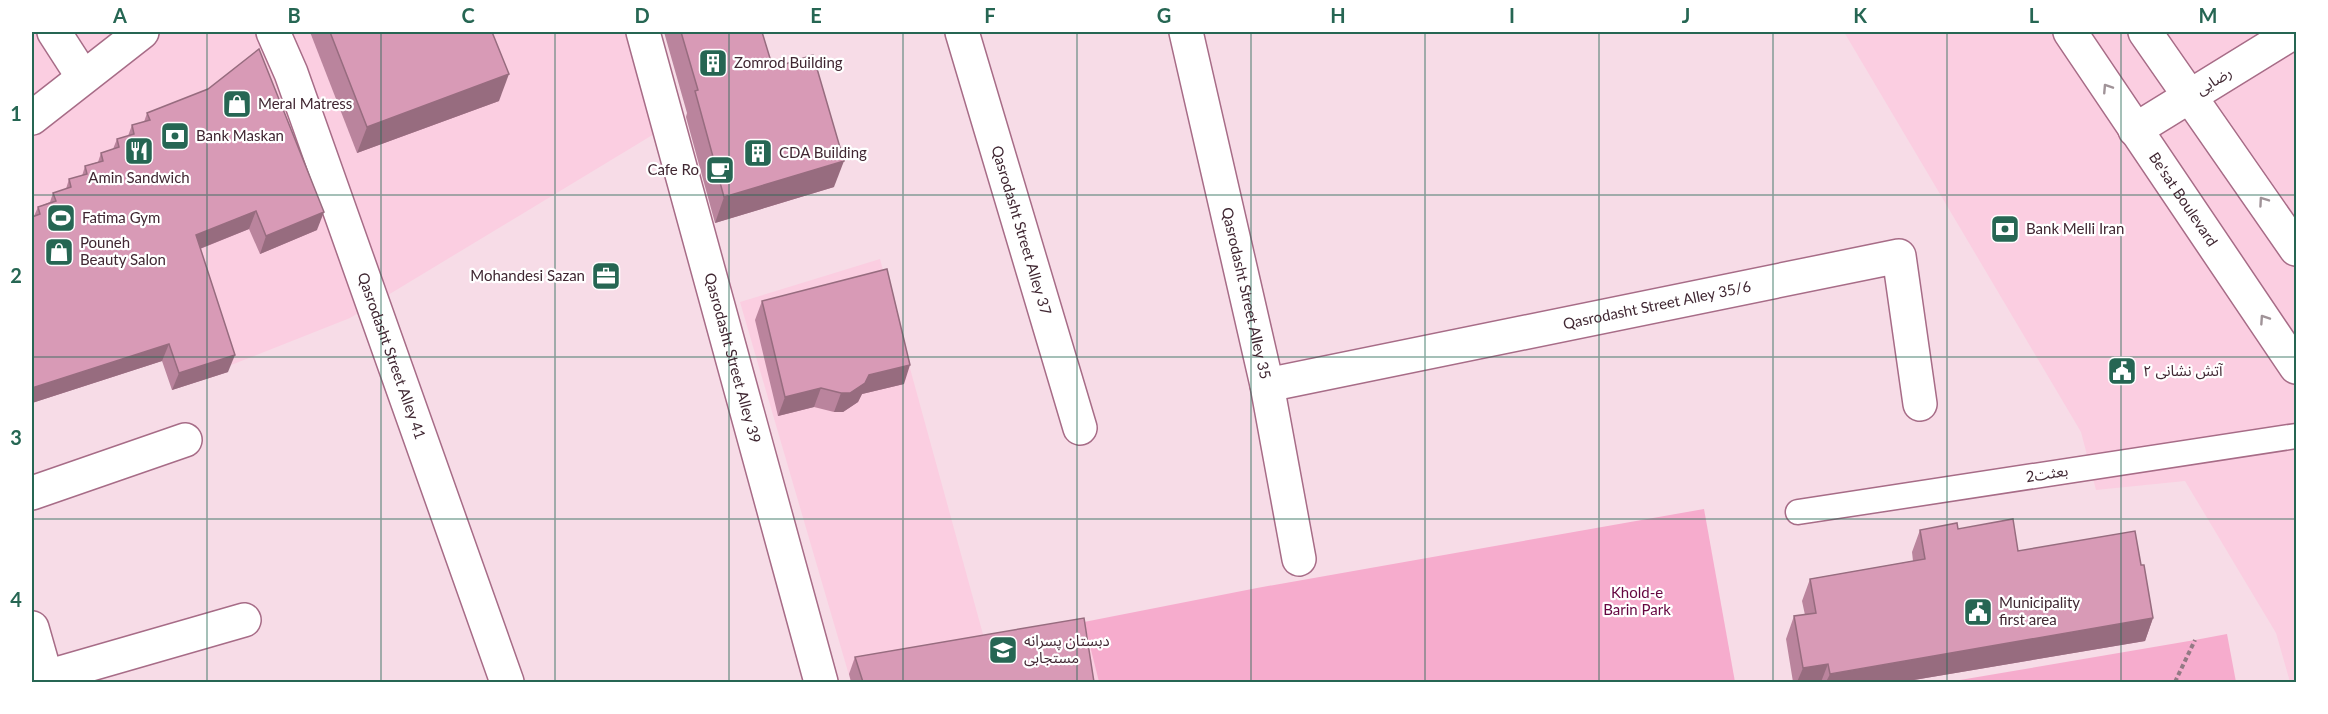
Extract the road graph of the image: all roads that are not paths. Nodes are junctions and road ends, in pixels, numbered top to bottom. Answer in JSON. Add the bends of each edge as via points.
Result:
{"nodes":[{"id":1,"x":54,"y":32,"type":"edge"},
{"id":2,"x":142,"y":32,"type":"edge"},
{"id":3,"x":273,"y":32,"type":"edge"},
{"id":4,"x":643,"y":32,"type":"edge"},
{"id":5,"x":962,"y":32,"type":"edge"},
{"id":6,"x":1186,"y":32,"type":"edge"},
{"id":7,"x":2070,"y":32,"type":"edge"},
{"id":8,"x":2145,"y":32,"type":"edge"},
{"id":9,"x":2294,"y":32,"type":"edge"},
{"id":10,"x":83,"y":77,"type":"junction"},
{"id":11,"x":2190,"y":96,"type":"junction"},
{"id":12,"x":32,"y":118,"type":"edge"},
{"id":13,"x":2135,"y":130,"type":"junction"},
{"id":14,"x":2296,"y":249,"type":"edge"},
{"id":15,"x":2296,"y":367,"type":"edge"},
{"id":16,"x":1267,"y":384,"type":"junction"},
{"id":17,"x":1920,"y":404,"type":"dead end"},
{"id":18,"x":1080,"y":428,"type":"dead end"},
{"id":19,"x":2296,"y":436,"type":"edge"},
{"id":20,"x":185,"y":440,"type":"dead end"},
{"id":21,"x":32,"y":493,"type":"edge"},
{"id":22,"x":1798,"y":512,"type":"dead end"},
{"id":23,"x":1299,"y":559,"type":"dead end"},
{"id":24,"x":244,"y":620,"type":"dead end"},
{"id":25,"x":32,"y":628,"type":"edge"},
{"id":26,"x":507,"y":682,"type":"edge"},
{"id":27,"x":821,"y":682,"type":"edge"}],
"edges":[{"from":1,"to":10,"type":"street"},
{"from":2,"to":10,"type":"street"},
{"from":3,"to":26,"type":"street","name":"Qasrodasht Street Alley 41","via":[[291,73]]},
{"from":4,"to":27,"type":"street","name":"Qasrodasht Street Alley 39"},
{"from":5,"to":18,"type":"street","name":"Qasrodasht Street Alley 37"},
{"from":6,"to":16,"type":"street","name":"Qasrodasht Street Alley 35"},
{"from":13,"to":7,"type":"street","name":"Be'sat Boulevard","one_way":true},
{"from":8,"to":11,"type":"street"},
{"from":9,"to":11,"type":"street","name":"رضایی"},
{"from":10,"to":12,"type":"street"},
{"from":11,"to":13,"type":"street","name":"رضایی"},
{"from":14,"to":11,"type":"street","one_way":true},
{"from":15,"to":13,"type":"street","name":"Be'sat Boulevard","one_way":true},
{"from":16,"to":17,"type":"street","name":"Qasrodasht Street Alley 35/6","via":[[1899,256]]},
{"from":16,"to":23,"type":"street","name":"Qasrodasht Street Alley 35"},
{"from":19,"to":22,"type":"lane","name":"2بعثت"},
{"from":20,"to":21,"type":"street"},
{"from":24,"to":25,"type":"street","via":[[46,677]]}]}
